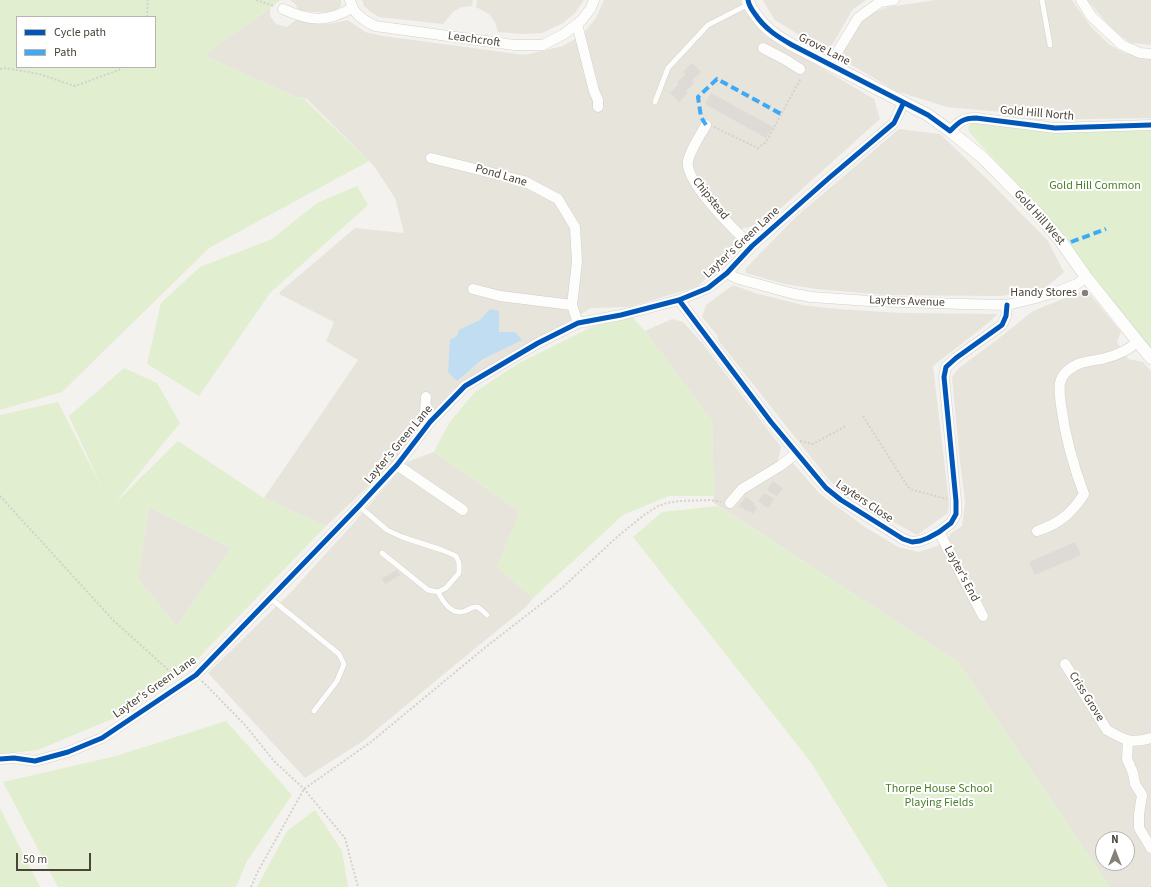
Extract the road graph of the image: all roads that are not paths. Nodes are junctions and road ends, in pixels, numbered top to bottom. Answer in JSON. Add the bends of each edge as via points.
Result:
{"nodes":[{"id":1,"x":594,"y":0,"type":"edge"},
{"id":2,"x":894,"y":0,"type":"edge"},
{"id":3,"x":1042,"y":0,"type":"edge"},
{"id":4,"x":1081,"y":0,"type":"edge"},
{"id":5,"x":748,"y":2,"type":"edge"},
{"id":6,"x":351,"y":4,"type":"edge"},
{"id":7,"x":283,"y":9,"type":"road end"},
{"id":8,"x":577,"y":24,"type":"junction"},
{"id":9,"x":792,"y":45,"type":"junction"},
{"id":10,"x":1050,"y":45,"type":"dead end"},
{"id":11,"x":763,"y":48,"type":"dead end"},
{"id":12,"x":1151,"y":54,"type":"edge"},
{"id":13,"x":786,"y":60,"type":"junction"},
{"id":14,"x":830,"y":64,"type":"junction"},
{"id":15,"x":800,"y":69,"type":"road end"},
{"id":16,"x":655,"y":102,"type":"dead end"},
{"id":17,"x":903,"y":104,"type":"junction"},
{"id":18,"x":598,"y":107,"type":"dead end"},
{"id":19,"x":706,"y":124,"type":"road end"},
{"id":20,"x":1151,"y":125,"type":"edge"},
{"id":21,"x":950,"y":131,"type":"junction"},
{"id":22,"x":431,"y":158,"type":"dead end"},
{"id":23,"x":752,"y":246,"type":"junction"},
{"id":24,"x":727,"y":273,"type":"junction"},
{"id":25,"x":1086,"y":277,"type":"junction"},
{"id":26,"x":473,"y":289,"type":"dead end"},
{"id":27,"x":679,"y":300,"type":"junction"},
{"id":28,"x":572,"y":305,"type":"junction"},
{"id":29,"x":1007,"y":305,"type":"junction"},
{"id":30,"x":578,"y":323,"type":"junction"},
{"id":31,"x":1138,"y":341,"type":"junction"},
{"id":32,"x":1151,"y":358,"type":"edge"},
{"id":33,"x":426,"y":397,"type":"dead end"},
{"id":34,"x":430,"y":422,"type":"junction"},
{"id":35,"x":795,"y":450,"type":"junction"},
{"id":36,"x":397,"y":465,"type":"junction"},
{"id":37,"x":730,"y":503,"type":"road end"},
{"id":38,"x":359,"y":506,"type":"junction"},
{"id":39,"x":463,"y":510,"type":"dead end"},
{"id":40,"x":1038,"y":531,"type":"dead end"},
{"id":41,"x":939,"y":532,"type":"junction"},
{"id":42,"x":382,"y":553,"type":"dead end"},
{"id":43,"x":438,"y":592,"type":"junction"},
{"id":44,"x":270,"y":598,"type":"junction"},
{"id":45,"x":487,"y":615,"type":"dead end"},
{"id":46,"x":983,"y":616,"type":"dead end"},
{"id":47,"x":1066,"y":664,"type":"dead end"},
{"id":48,"x":314,"y":711,"type":"dead end"},
{"id":49,"x":1151,"y":738,"type":"edge"},
{"id":50,"x":1128,"y":741,"type":"junction"},
{"id":51,"x":0,"y":759,"type":"edge"},
{"id":52,"x":1151,"y":848,"type":"edge"}],
"edges":[{"from":1,"to":8,"type":"street","name":"Leachcroft","via":[[591,8]]},
{"from":2,"to":14,"type":"street","via":[[880,2],[858,18]]},
{"from":3,"to":10,"type":"lane"},
{"from":4,"to":12,"type":"street","via":[[1091,16],[1122,45],[1140,53]]},
{"from":5,"to":9,"type":"street","name":"Grove Lane","via":[[761,23],[773,34]]},
{"from":5,"to":16,"type":"lane","via":[[708,25],[668,68]]},
{"from":6,"to":7,"type":"street","via":[[340,15],[327,18],[312,19]]},
{"from":6,"to":8,"type":"street","name":"Leachcroft","via":[[366,22],[375,26],[514,45],[543,44],[564,34]]},
{"from":8,"to":18,"type":"street"},
{"from":9,"to":13,"type":"street"},
{"from":9,"to":14,"type":"street","name":"Grove Lane"},
{"from":11,"to":13,"type":"street"},
{"from":13,"to":15,"type":"street"},
{"from":14,"to":17,"type":"street","name":"Grove Lane"},
{"from":17,"to":21,"type":"street","name":"Gold Hill West","via":[[928,116]]},
{"from":17,"to":23,"type":"street","name":"Layter's Green Lane","via":[[894,123]]},
{"from":19,"to":23,"type":"street","name":"Chipstead","via":[[690,155],[688,169],[702,192]]},
{"from":20,"to":21,"type":"street","name":"Gold Hill North","via":[[1055,128],[967,118]]},
{"from":21,"to":25,"type":"street","name":"Gold Hill West","via":[[983,158],[1038,214]]},
{"from":22,"to":28,"type":"street","name":"Pond Lane","via":[[524,181],[558,199],[576,227],[577,262]]},
{"from":23,"to":24,"type":"street","name":"Layter's Green Lane"},
{"from":24,"to":27,"type":"street","name":"Layter's Green Lane","via":[[708,288]]},
{"from":24,"to":29,"type":"street","name":"Layters Avenue","via":[[736,278],[812,297]]},
{"from":25,"to":29,"type":"street","name":"Layters Avenue","via":[[1077,284],[1057,292]]},
{"from":25,"to":31,"type":"street","name":"Gold Hill West"},
{"from":26,"to":28,"type":"street","via":[[500,296]]},
{"from":27,"to":30,"type":"street","name":"Layter's Green Lane"},
{"from":27,"to":35,"type":"street","name":"Layters Close","via":[[760,409]]},
{"from":28,"to":30,"type":"street","name":"Pond Lane"},
{"from":29,"to":41,"type":"street","name":"Layters Close","via":[[1002,325],[946,367],[944,377],[956,514],[951,523]]},
{"from":30,"to":34,"type":"street","name":"Layter's Green Lane","via":[[538,343],[465,386]]},
{"from":31,"to":32,"type":"street","name":"Gold Hill West"},
{"from":31,"to":40,"type":"street","via":[[1116,355],[1082,363],[1064,374],[1060,383],[1062,417],[1071,457],[1084,494],[1064,519]]},
{"from":33,"to":34,"type":"street","via":[[425,413]]},
{"from":34,"to":36,"type":"street","name":"Layter's Green Lane"},
{"from":35,"to":37,"type":"street","via":[[780,466],[742,489]]},
{"from":35,"to":41,"type":"street","name":"Layters Close","via":[[826,488],[903,539],[920,541]]},
{"from":36,"to":38,"type":"street","name":"Layter's Green Lane"},
{"from":36,"to":39,"type":"street"},
{"from":38,"to":43,"type":"lane","via":[[387,530],[456,556],[460,563],[459,573],[446,588]]},
{"from":38,"to":44,"type":"street","name":"Layter's Green Lane"},
{"from":41,"to":46,"type":"street","name":"Layter's End"},
{"from":42,"to":43,"type":"lane","via":[[428,590]]},
{"from":43,"to":45,"type":"lane","via":[[453,611],[460,612],[476,606]]},
{"from":44,"to":48,"type":"lane","via":[[339,654],[344,664],[337,681]]},
{"from":44,"to":51,"type":"street","name":"Layter's Green Lane","via":[[196,675],[102,738],[35,761]]},
{"from":47,"to":50,"type":"street","name":"Criss Grove","via":[[1107,730]]},
{"from":49,"to":50,"type":"street"},
{"from":50,"to":52,"type":"street","via":[[1127,759],[1135,784],[1142,795],[1139,828]]}]}
